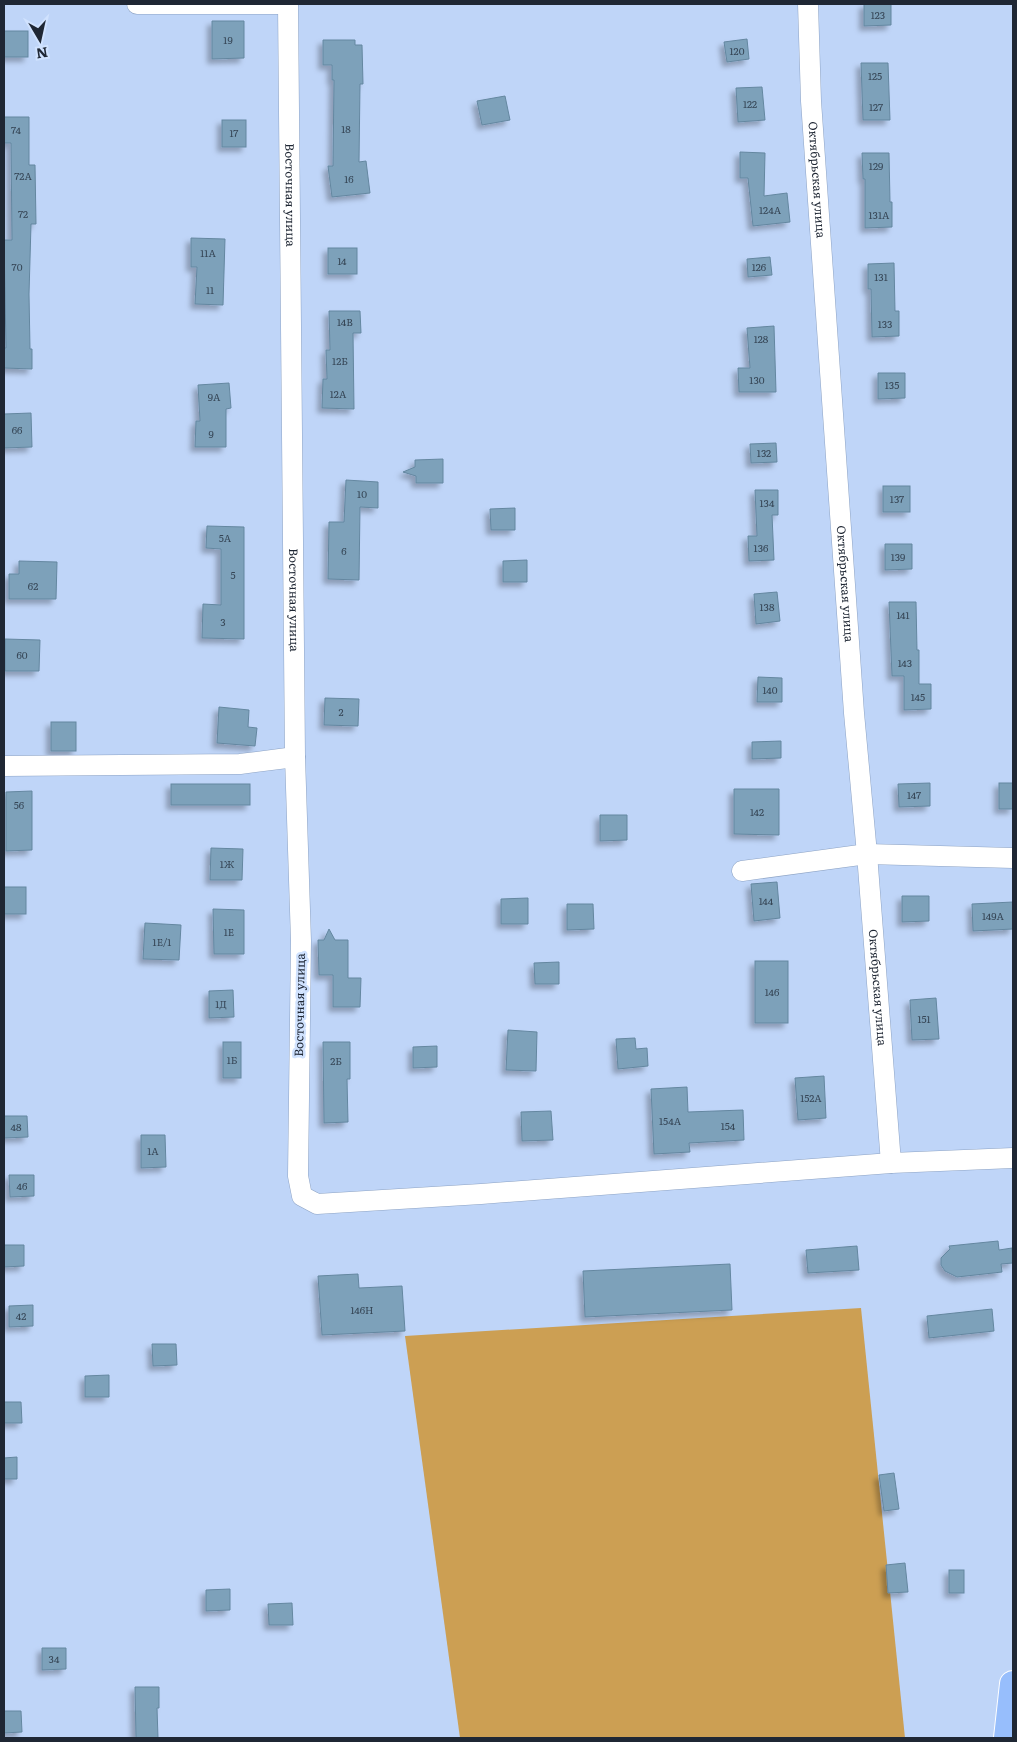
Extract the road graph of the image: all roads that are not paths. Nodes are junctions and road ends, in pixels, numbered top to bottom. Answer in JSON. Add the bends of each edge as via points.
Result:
{"nodes":[{"id":1,"x":137,"y":4,"type":"edge"},
{"id":2,"x":288,"y":4,"type":"edge"},
{"id":3,"x":808,"y":4,"type":"edge"},
{"id":4,"x":295,"y":757,"type":"junction"},
{"id":5,"x":4,"y":766,"type":"edge"},
{"id":6,"x":867,"y":854,"type":"junction"},
{"id":7,"x":1013,"y":858,"type":"edge"},
{"id":8,"x":742,"y":870,"type":"dead end"},
{"id":9,"x":1013,"y":1158,"type":"edge"},
{"id":10,"x":891,"y":1164,"type":"junction"},
{"id":11,"x":1013,"y":1684,"type":"edge"},
{"id":12,"x":1007,"y":1738,"type":"edge"}],
"edges":[{"from":1,"to":2,"type":"street"},
{"from":2,"to":4,"type":"street","name":"Восточная улица"},
{"from":3,"to":6,"type":"street","name":"Октябрьская улица","via":[[810,101],[853,703]]},
{"from":4,"to":5,"type":"street","via":[[240,764]]},
{"from":4,"to":10,"type":"street","name":"Восточная улица","via":[[301,941],[298,1176],[302,1196],[316,1204]]},
{"from":6,"to":7,"type":"street"},
{"from":6,"to":8,"type":"street"},
{"from":6,"to":10,"type":"street","name":"Октябрьская улица"},
{"from":9,"to":10,"type":"street"},
{"from":11,"to":12,"type":"main road"}]}
